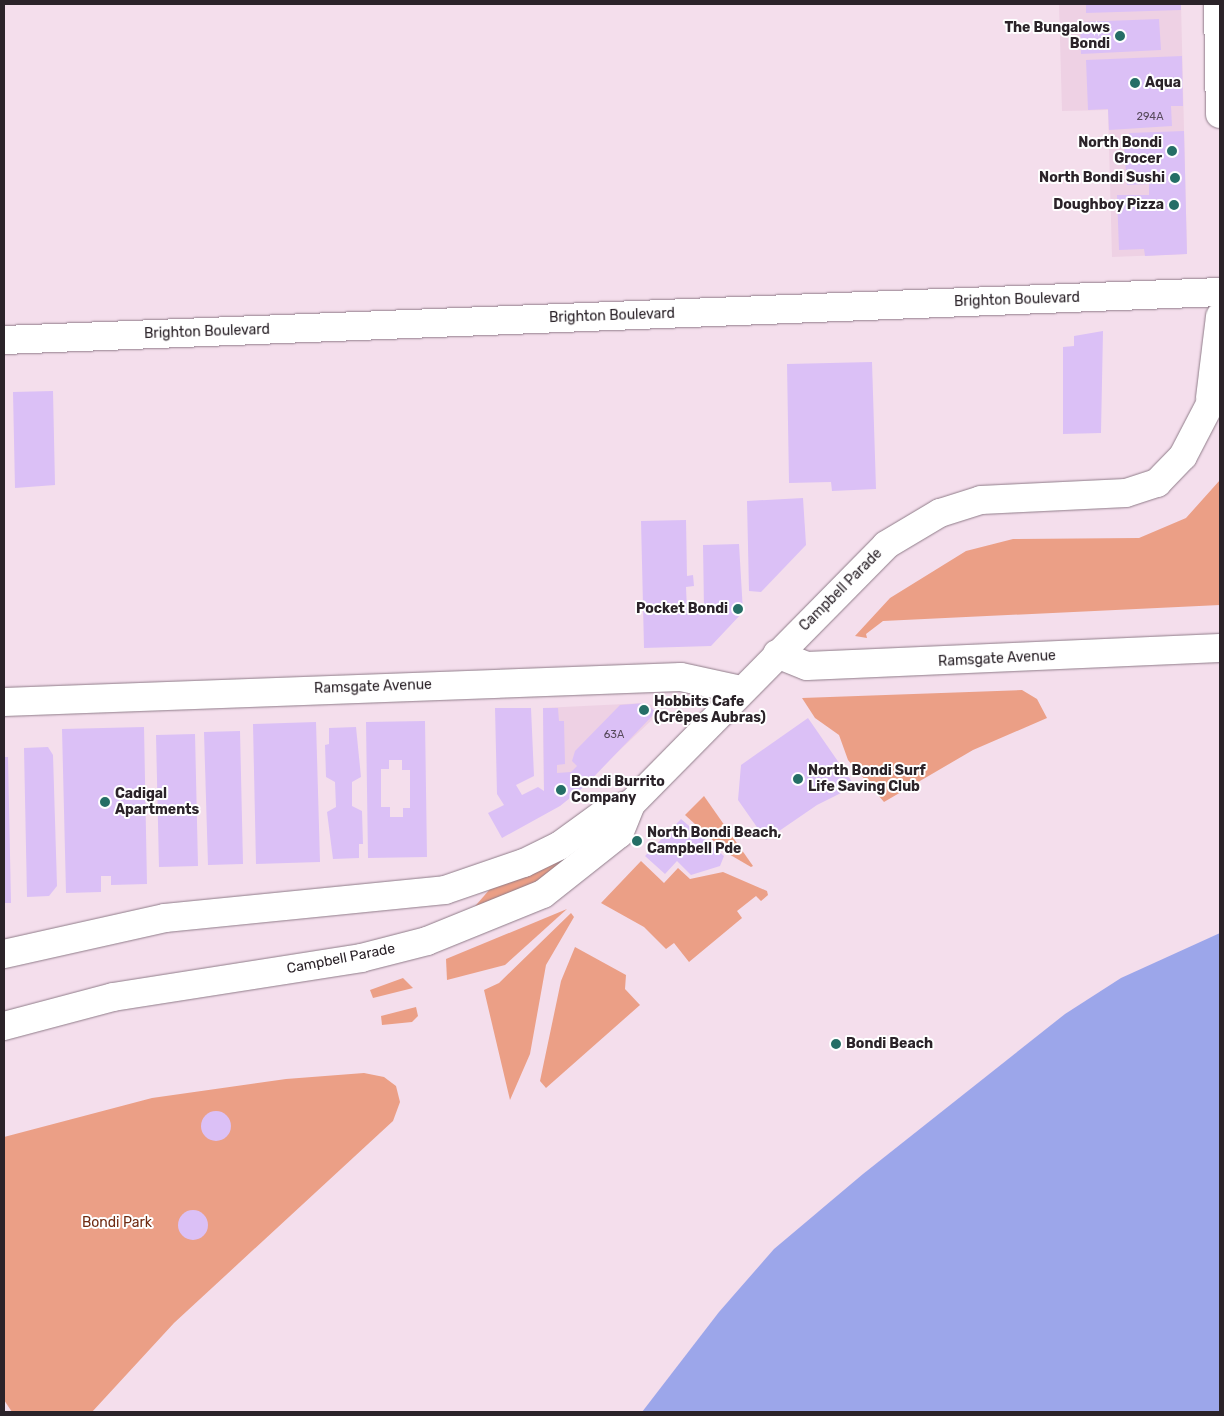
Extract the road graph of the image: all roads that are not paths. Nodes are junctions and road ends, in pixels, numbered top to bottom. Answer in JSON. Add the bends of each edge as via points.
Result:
{"nodes":[{"id":1,"x":1218,"y":4,"type":"edge"},
{"id":2,"x":1220,"y":114,"type":"edge"},
{"id":3,"x":1220,"y":292,"type":"edge"},
{"id":4,"x":1220,"y":317,"type":"edge"},
{"id":5,"x":4,"y":340,"type":"edge"},
{"id":6,"x":1215,"y":391,"type":"edge"},
{"id":7,"x":1220,"y":637,"type":"edge"},
{"id":8,"x":1220,"y":648,"type":"edge"},
{"id":9,"x":777,"y":654,"type":"junction"},
{"id":10,"x":741,"y":690,"type":"junction"},
{"id":11,"x":4,"y":702,"type":"edge"},
{"id":12,"x":631,"y":804,"type":"junction"},
{"id":13,"x":4,"y":954,"type":"edge"},
{"id":14,"x":4,"y":1026,"type":"edge"}],
"edges":[{"from":1,"to":2,"type":"street"},
{"from":3,"to":5,"type":"street","name":"Brighton Boulevard"},
{"from":4,"to":6,"type":"street","name":"Campbell Parade"},
{"from":6,"to":9,"type":"street","name":"Campbell Parade","via":[[1183,456],[1157,483],[1126,494],[1009,496],[940,513],[886,545]]},
{"from":7,"to":8,"type":"street"},
{"from":8,"to":9,"type":"street","name":"Ramsgate Avenue","via":[[807,666]]},
{"from":9,"to":10,"type":"street","name":"Campbell Parade"},
{"from":10,"to":11,"type":"street","name":"Ramsgate Avenue","via":[[681,677]]},
{"from":10,"to":12,"type":"street","name":"Campbell Parade"},
{"from":12,"to":13,"type":"street","name":"Campbell Parade","via":[[603,814],[559,846],[524,863],[444,890],[165,918]]},
{"from":12,"to":14,"type":"street","name":"Campbell Parade","via":[[619,834],[570,876],[500,914],[436,938],[361,958],[113,997]]}]}
